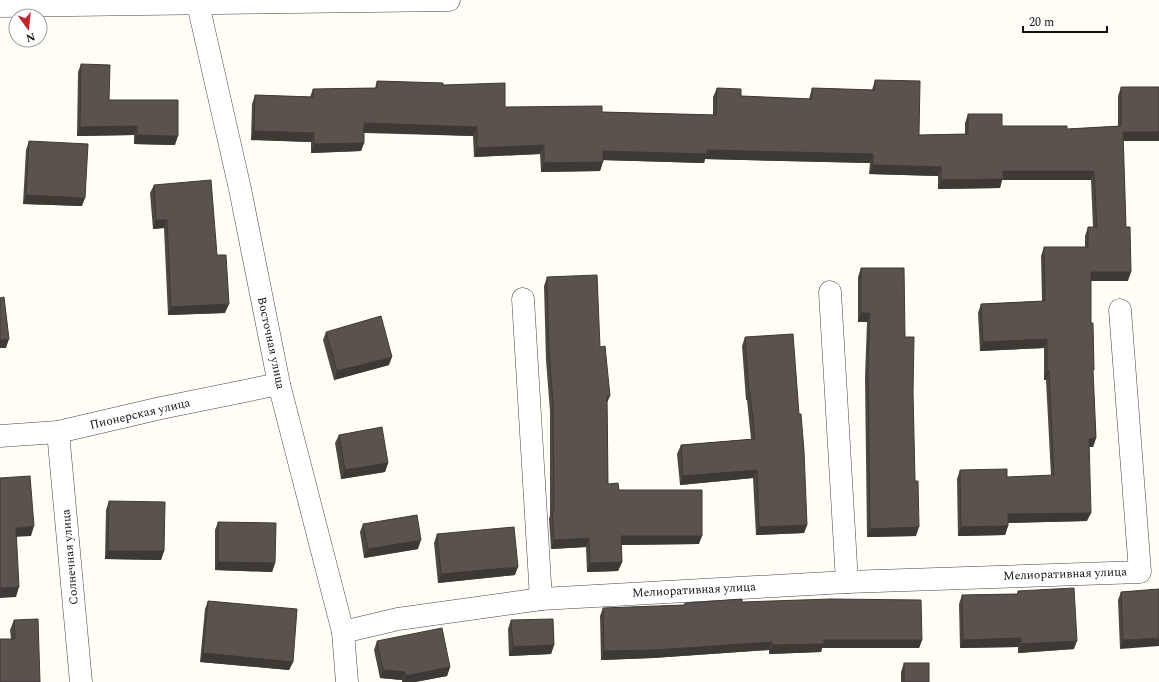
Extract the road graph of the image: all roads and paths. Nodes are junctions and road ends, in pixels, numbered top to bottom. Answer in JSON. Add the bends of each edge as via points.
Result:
{"nodes":[{"id":1,"x":449,"y":0,"type":"edge"},
{"id":2,"x":201,"y":2,"type":"edge"},
{"id":3,"x":0,"y":6,"type":"edge"},
{"id":4,"x":830,"y":292,"type":"dead end"},
{"id":5,"x":522,"y":299,"type":"dead end"},
{"id":6,"x":1120,"y":310,"type":"dead end"},
{"id":7,"x":279,"y":384,"type":"junction"},
{"id":8,"x":58,"y":432,"type":"junction"},
{"id":9,"x":0,"y":436,"type":"edge"},
{"id":10,"x":847,"y":582,"type":"junction"},
{"id":11,"x":541,"y":599,"type":"junction"},
{"id":12,"x":343,"y":632,"type":"junction"},
{"id":13,"x":81,"y":682,"type":"edge"},
{"id":14,"x":347,"y":682,"type":"edge"}],
"edges":[{"from":1,"to":2,"type":"street"},
{"from":2,"to":3,"type":"street"},
{"from":2,"to":7,"type":"street","name":"Восточная улица"},
{"from":4,"to":10,"type":"street"},
{"from":5,"to":11,"type":"street"},
{"from":6,"to":10,"type":"street","name":"Мелиоративная улица","via":[[1140,572]]},
{"from":7,"to":8,"type":"street","name":"Пионерская улица"},
{"from":7,"to":12,"type":"street","name":"Восточная улица"},
{"from":8,"to":9,"type":"street","name":"Пионерская улица"},
{"from":8,"to":13,"type":"street","name":"Солнечная улица"},
{"from":10,"to":11,"type":"street","name":"Мелиоративная улица"},
{"from":11,"to":12,"type":"street","name":"Мелиоративная улица","via":[[398,619]]},
{"from":12,"to":14,"type":"street","name":"Восточная улица"}]}
